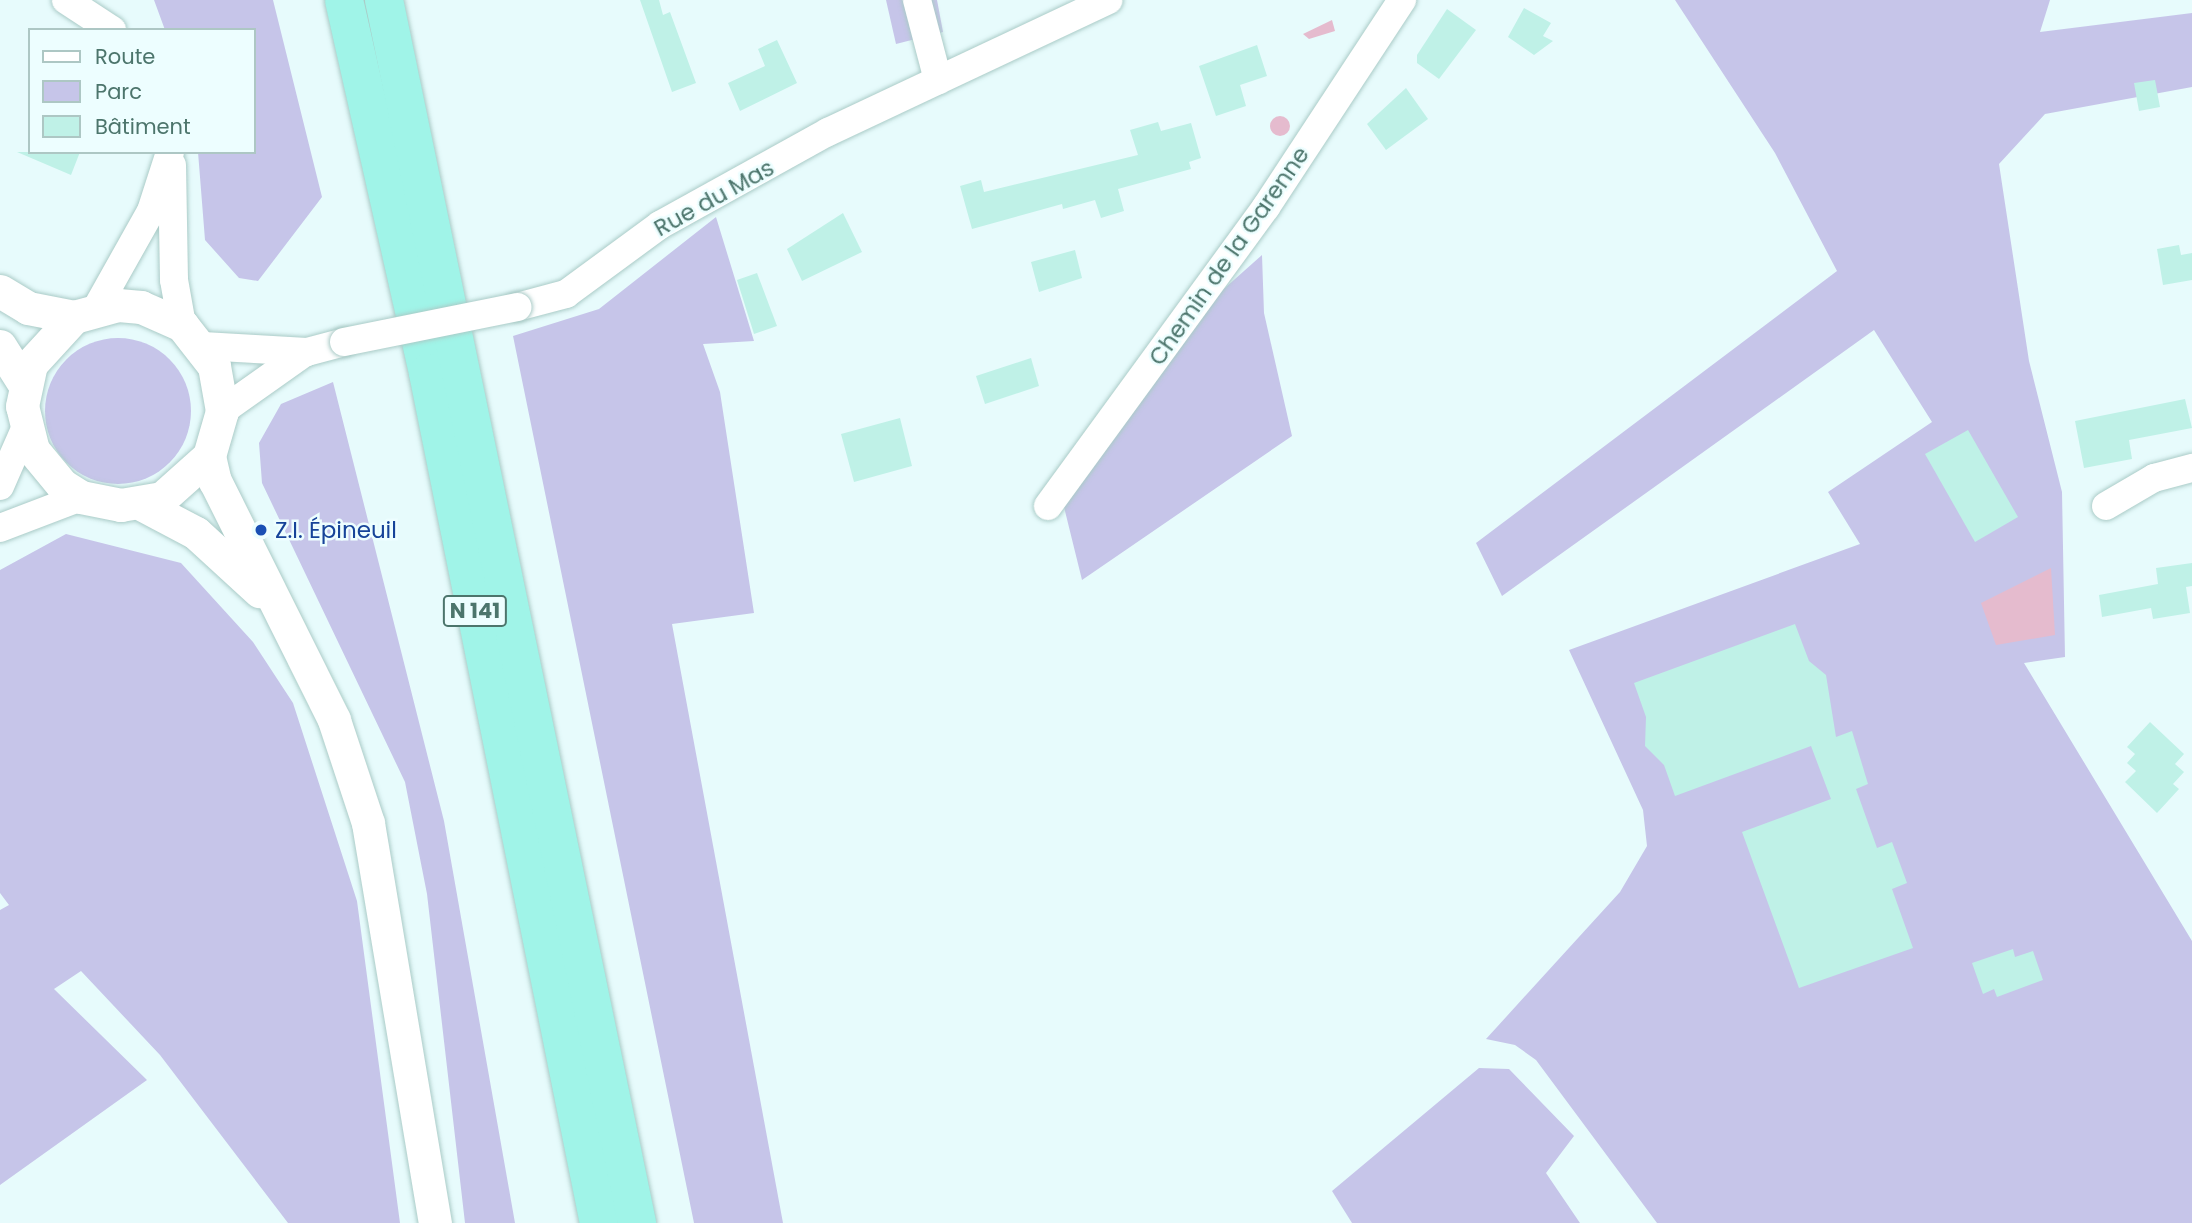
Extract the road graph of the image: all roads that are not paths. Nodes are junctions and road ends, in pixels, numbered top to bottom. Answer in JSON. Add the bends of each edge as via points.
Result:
{"nodes":[{"id":1,"x":66,"y":0,"type":"edge"},
{"id":2,"x":344,"y":0,"type":"edge"},
{"id":3,"x":384,"y":0,"type":"edge"},
{"id":4,"x":917,"y":0,"type":"edge"},
{"id":5,"x":1109,"y":0,"type":"edge"},
{"id":6,"x":1402,"y":0,"type":"edge"},
{"id":7,"x":109,"y":28,"type":"edge"},
{"id":8,"x":938,"y":80,"type":"junction"},
{"id":9,"x":169,"y":154,"type":"edge"},
{"id":10,"x":170,"y":154,"type":"edge"},
{"id":11,"x":0,"y":291,"type":"edge"},
{"id":12,"x":85,"y":313,"type":"junction"},
{"id":13,"x":193,"y":336,"type":"junction"},
{"id":14,"x":0,"y":346,"type":"edge"},
{"id":15,"x":307,"y":352,"type":"junction"},
{"id":16,"x":24,"y":384,"type":"junction"},
{"id":17,"x":222,"y":411,"type":"junction"},
{"id":18,"x":25,"y":429,"type":"junction"},
{"id":19,"x":209,"y":456,"type":"junction"},
{"id":20,"x":2192,"y":468,"type":"edge"},
{"id":21,"x":0,"y":486,"type":"edge"},
{"id":22,"x":81,"y":497,"type":"junction"},
{"id":23,"x":141,"y":504,"type":"junction"},
{"id":24,"x":1048,"y":506,"type":"dead end"},
{"id":25,"x":2106,"y":506,"type":"dead end"},
{"id":26,"x":0,"y":528,"type":"edge"},
{"id":27,"x":270,"y":600,"type":"junction"},
{"id":28,"x":624,"y":1144,"type":"junction"},
{"id":29,"x":435,"y":1223,"type":"edge"},
{"id":30,"x":599,"y":1223,"type":"edge"},
{"id":31,"x":637,"y":1223,"type":"edge"},
{"id":32,"x":649,"y":1223,"type":"edge"}],
"edges":[{"from":1,"to":7,"type":"street"},
{"from":2,"to":30,"type":"highway","number":"N 141","via":[[428,373]]},
{"from":3,"to":28,"type":"highway","number":"N 141"},
{"from":4,"to":8,"type":"street"},
{"from":5,"to":8,"type":"street","name":"Rue du Mas"},
{"from":6,"to":24,"type":"street","name":"Chemin de la Garenne","via":[[1266,207]]},
{"from":8,"to":15,"type":"street","name":"Rue du Mas","bridge":true,"via":[[701,201],[566,294]]},
{"from":9,"to":12,"type":"street","via":[[151,211]]},
{"from":10,"to":13,"type":"street","via":[[174,281]]},
{"from":11,"to":12,"type":"street","via":[[28,307]]},
{"from":12,"to":13,"type":"street","via":[[141,307]]},
{"from":12,"to":16,"type":"street","via":[[42,345]]},
{"from":13,"to":15,"type":"street","name":"Rue du Mas"},
{"from":13,"to":17,"type":"street","via":[[221,388]]},
{"from":14,"to":16,"type":"street"},
{"from":15,"to":17,"type":"street","name":"Rue du Mas","via":[[260,379]]},
{"from":16,"to":18,"type":"street"},
{"from":17,"to":19,"type":"street"},
{"from":18,"to":21,"type":"street"},
{"from":18,"to":22,"type":"street","via":[[45,469]]},
{"from":19,"to":23,"type":"street","via":[[180,487]]},
{"from":19,"to":27,"type":"street"},
{"from":20,"to":25,"type":"street","via":[[2154,478]]},
{"from":22,"to":23,"type":"street"},
{"from":22,"to":26,"type":"street"},
{"from":23,"to":27,"type":"street","via":[[196,533]]},
{"from":27,"to":29,"type":"street","via":[[334,720],[355,774],[383,889]]},
{"from":28,"to":31,"type":"highway","number":"N 141"},
{"from":28,"to":32,"type":"highway"}]}
